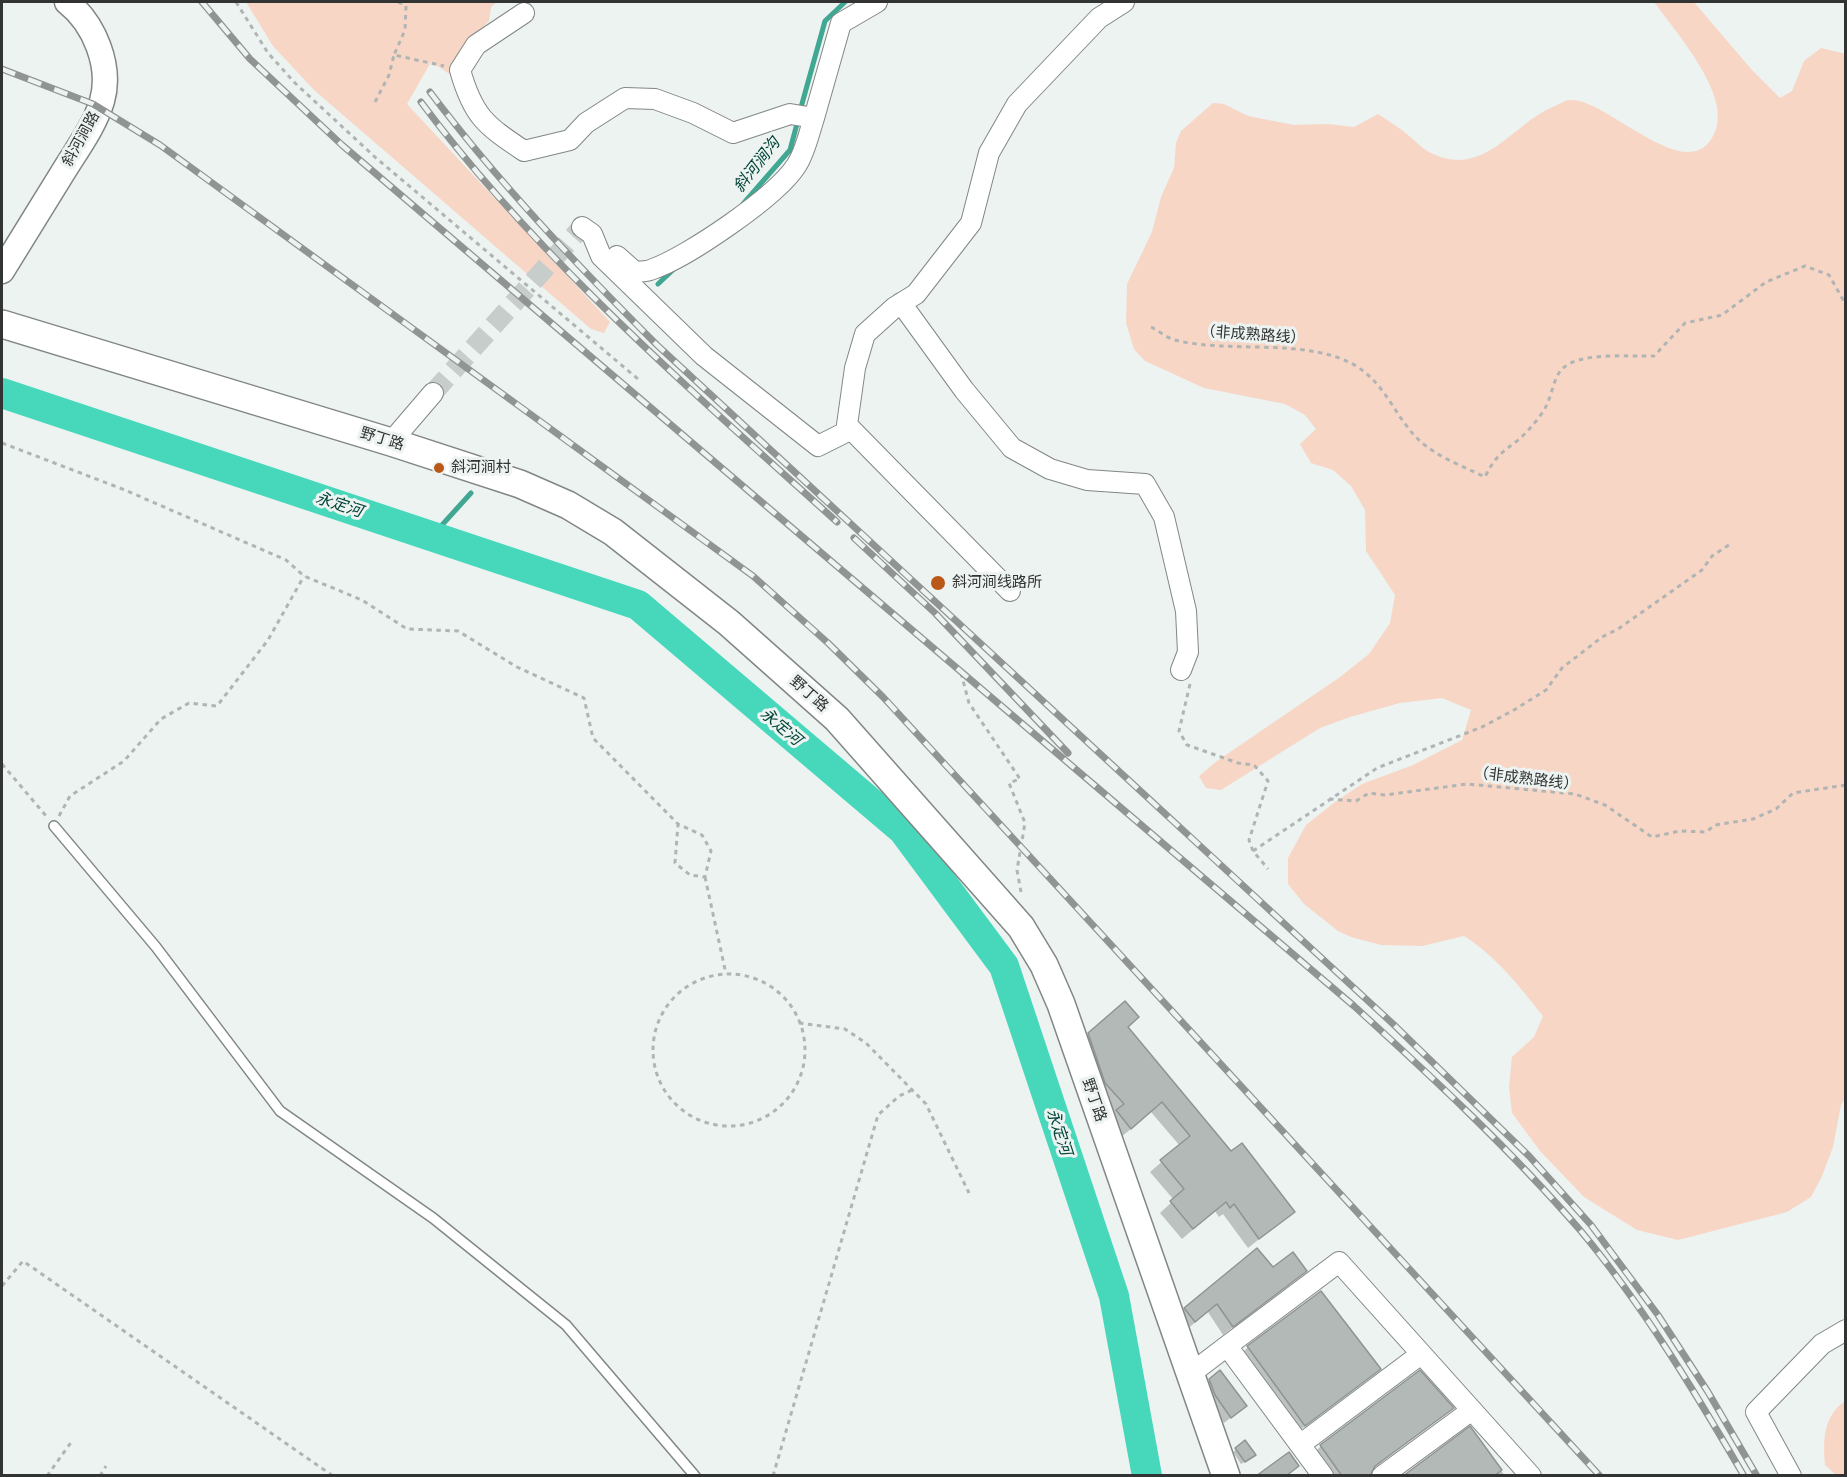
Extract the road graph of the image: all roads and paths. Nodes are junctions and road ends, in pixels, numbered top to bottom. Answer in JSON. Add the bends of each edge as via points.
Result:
{"nodes":[{"id":1,"x":68,"y":2,"type":"edge"},
{"id":2,"x":236,"y":2,"type":"edge"},
{"id":3,"x":398,"y":2,"type":"edge"},
{"id":4,"x":877,"y":2,"type":"edge"},
{"id":5,"x":1124,"y":2,"type":"edge"},
{"id":6,"x":524,"y":13,"type":"dead end"},
{"id":7,"x":394,"y":55,"type":"junction"},
{"id":8,"x":469,"y":56,"type":"junction"},
{"id":9,"x":375,"y":102,"type":"dead end"},
{"id":10,"x":804,"y":116,"type":"junction"},
{"id":11,"x":2,"y":271,"type":"edge"},
{"id":12,"x":901,"y":303,"type":"junction"},
{"id":13,"x":1845,"y":305,"type":"edge"},
{"id":14,"x":2,"y":324,"type":"edge"},
{"id":15,"x":1151,"y":327,"type":"dead end"},
{"id":16,"x":638,"y":379,"type":"dead end"},
{"id":17,"x":433,"y":393,"type":"tunnel mouth"},
{"id":18,"x":847,"y":425,"type":"junction"},
{"id":19,"x":391,"y":442,"type":"junction"},
{"id":20,"x":2,"y":443,"type":"edge"},
{"id":21,"x":1732,"y":543,"type":"dead end"},
{"id":22,"x":304,"y":576,"type":"junction"},
{"id":23,"x":1010,"y":591,"type":"dead end"},
{"id":24,"x":1184,"y":661,"type":"joint"},
{"id":25,"x":961,"y":673,"type":"dead end"},
{"id":26,"x":2,"y":764,"type":"edge"},
{"id":27,"x":1845,"y":785,"type":"edge"},
{"id":28,"x":1327,"y":799,"type":"junction"},
{"id":29,"x":678,"y":824,"type":"junction"},
{"id":30,"x":54,"y":826,"type":"junction"},
{"id":31,"x":1253,"y":851,"type":"junction"},
{"id":32,"x":1268,"y":869,"type":"dead end"},
{"id":33,"x":705,"y":877,"type":"junction"},
{"id":34,"x":1022,"y":897,"type":"dead end"},
{"id":35,"x":726,"y":974,"type":"junction"},
{"id":36,"x":800,"y":1023,"type":"junction"},
{"id":37,"x":912,"y":1090,"type":"junction"},
{"id":38,"x":969,"y":1193,"type":"dead end"},
{"id":39,"x":2,"y":1286,"type":"edge"},
{"id":40,"x":1845,"y":1330,"type":"edge"},
{"id":41,"x":1227,"y":1346,"type":"junction"},
{"id":42,"x":1421,"y":1354,"type":"junction"},
{"id":43,"x":1188,"y":1375,"type":"junction"},
{"id":44,"x":1472,"y":1410,"type":"junction"},
{"id":45,"x":72,"y":1441,"type":"dead end"},
{"id":46,"x":1301,"y":1444,"type":"junction"},
{"id":47,"x":106,"y":1466,"type":"dead end"},
{"id":48,"x":47,"y":1476,"type":"edge"},
{"id":49,"x":100,"y":1476,"type":"edge"},
{"id":50,"x":333,"y":1476,"type":"edge"},
{"id":51,"x":694,"y":1476,"type":"edge"},
{"id":52,"x":773,"y":1476,"type":"edge"},
{"id":53,"x":1226,"y":1476,"type":"edge"},
{"id":54,"x":1323,"y":1476,"type":"edge"},
{"id":55,"x":1382,"y":1476,"type":"edge"},
{"id":56,"x":1531,"y":1476,"type":"edge"},
{"id":57,"x":1791,"y":1476,"type":"edge"}],
"edges":[{"from":1,"to":11,"type":"street","name":"斜河涧路","via":[[90,28],[100,51],[102,100],[80,146]]},
{"from":2,"to":16,"type":"path","via":[[268,53],[295,83],[376,158]]},
{"from":3,"to":7,"type":"path","via":[[406,6],[405,30]]},
{"from":4,"to":10,"type":"street","via":[[842,23]]},
{"from":5,"to":12,"type":"street","via":[[1099,18],[1017,104],[989,153],[971,223],[916,294]]},
{"from":6,"to":8,"type":"street","via":[[476,45]]},
{"from":7,"to":8,"type":"path","via":[[447,66]]},
{"from":7,"to":9,"type":"path"},
{"from":8,"to":10,"type":"street","via":[[460,70],[468,100],[488,126],[524,151],[570,140],[586,123],[625,98],[655,99],[733,133]]},
{"from":10,"to":18,"type":"street","via":[[796,166],[778,185],[673,261],[650,271],[634,272],[587,230],[602,256],[704,356],[818,446],[846,432]]},
{"from":12,"to":18,"type":"street","via":[[865,334],[855,368]]},
{"from":12,"to":24,"type":"street","via":[[964,390],[1012,447],[1050,469],[1087,480],[1145,484],[1164,517],[1186,611]]},
{"from":13,"to":15,"type":"path","name":"（非成熟路线）","via":[[1829,276],[1805,266],[1766,282],[1722,315],[1685,323],[1654,356],[1593,355],[1570,363],[1559,371],[1546,408],[1529,429],[1494,458],[1485,477],[1432,451],[1414,435],[1388,395],[1356,366],[1313,351],[1173,340]]},
{"from":14,"to":19,"type":"main road","name":"野丁路"},
{"from":17,"to":19,"type":"street"},
{"from":18,"to":23,"type":"street"},
{"from":19,"to":43,"type":"main road","name":"野丁路","via":[[520,484],[568,505],[622,539],[729,623],[837,719],[1021,927],[1061,1004]]},
{"from":20,"to":22,"type":"path","via":[[125,490],[286,560]]},
{"from":21,"to":28,"type":"path","via":[[1661,601],[1602,637],[1562,668],[1546,690],[1515,710],[1377,768]]},
{"from":22,"to":29,"type":"path","via":[[362,600],[407,630],[458,631],[517,667],[584,698],[593,738]]},
{"from":22,"to":30,"type":"path","via":[[268,640],[217,706],[189,703],[162,719],[124,761],[70,796]]},
{"from":24,"to":31,"type":"path","via":[[1195,669],[1179,731],[1187,745],[1254,765],[1268,781],[1249,840]]},
{"from":25,"to":34,"type":"path","via":[[969,703],[1020,779],[1009,783],[1025,823],[1017,870]]},
{"from":26,"to":30,"type":"path"},
{"from":27,"to":28,"type":"path","name":"（非成熟路线）","via":[[1793,793],[1776,809],[1753,819],[1715,825],[1706,832],[1680,831],[1652,837],[1605,805],[1575,794],[1467,784],[1385,795],[1369,793],[1356,801]]},
{"from":28,"to":31,"type":"path"},
{"from":29,"to":33,"type":"path","via":[[702,835],[711,851]]},
{"from":29,"to":33,"type":"path","via":[[675,863],[690,875]]},
{"from":30,"to":51,"type":"lane","via":[[156,947],[280,1111],[433,1218],[566,1325]]},
{"from":31,"to":32,"type":"path"},
{"from":33,"to":35,"type":"path"},
{"from":35,"to":36,"type":"path","via":[[752,977],[776,989],[794,1008]]},
{"from":35,"to":36,"type":"path","via":[[702,978],[681,990],[665,1008],[655,1031],[653,1055],[658,1079],[671,1100],[690,1116],[713,1125],[737,1126],[761,1120],[783,1105],[798,1084],[805,1059]]},
{"from":36,"to":37,"type":"path","via":[[845,1029],[866,1043]]},
{"from":37,"to":38,"type":"path","via":[[926,1104]]},
{"from":37,"to":52,"type":"path","via":[[878,1115]]},
{"from":39,"to":50,"type":"path","via":[[23,1261]]},
{"from":40,"to":57,"type":"street","via":[[1822,1344],[1756,1412]]},
{"from":41,"to":42,"type":"street","via":[[1339,1262]]},
{"from":41,"to":43,"type":"street"},
{"from":41,"to":46,"type":"street"},
{"from":42,"to":44,"type":"street"},
{"from":42,"to":46,"type":"street"},
{"from":43,"to":53,"type":"main road","name":"野丁路"},
{"from":44,"to":55,"type":"street"},
{"from":44,"to":56,"type":"street"},
{"from":45,"to":48,"type":"path"},
{"from":46,"to":54,"type":"street"},
{"from":47,"to":49,"type":"path"}]}
